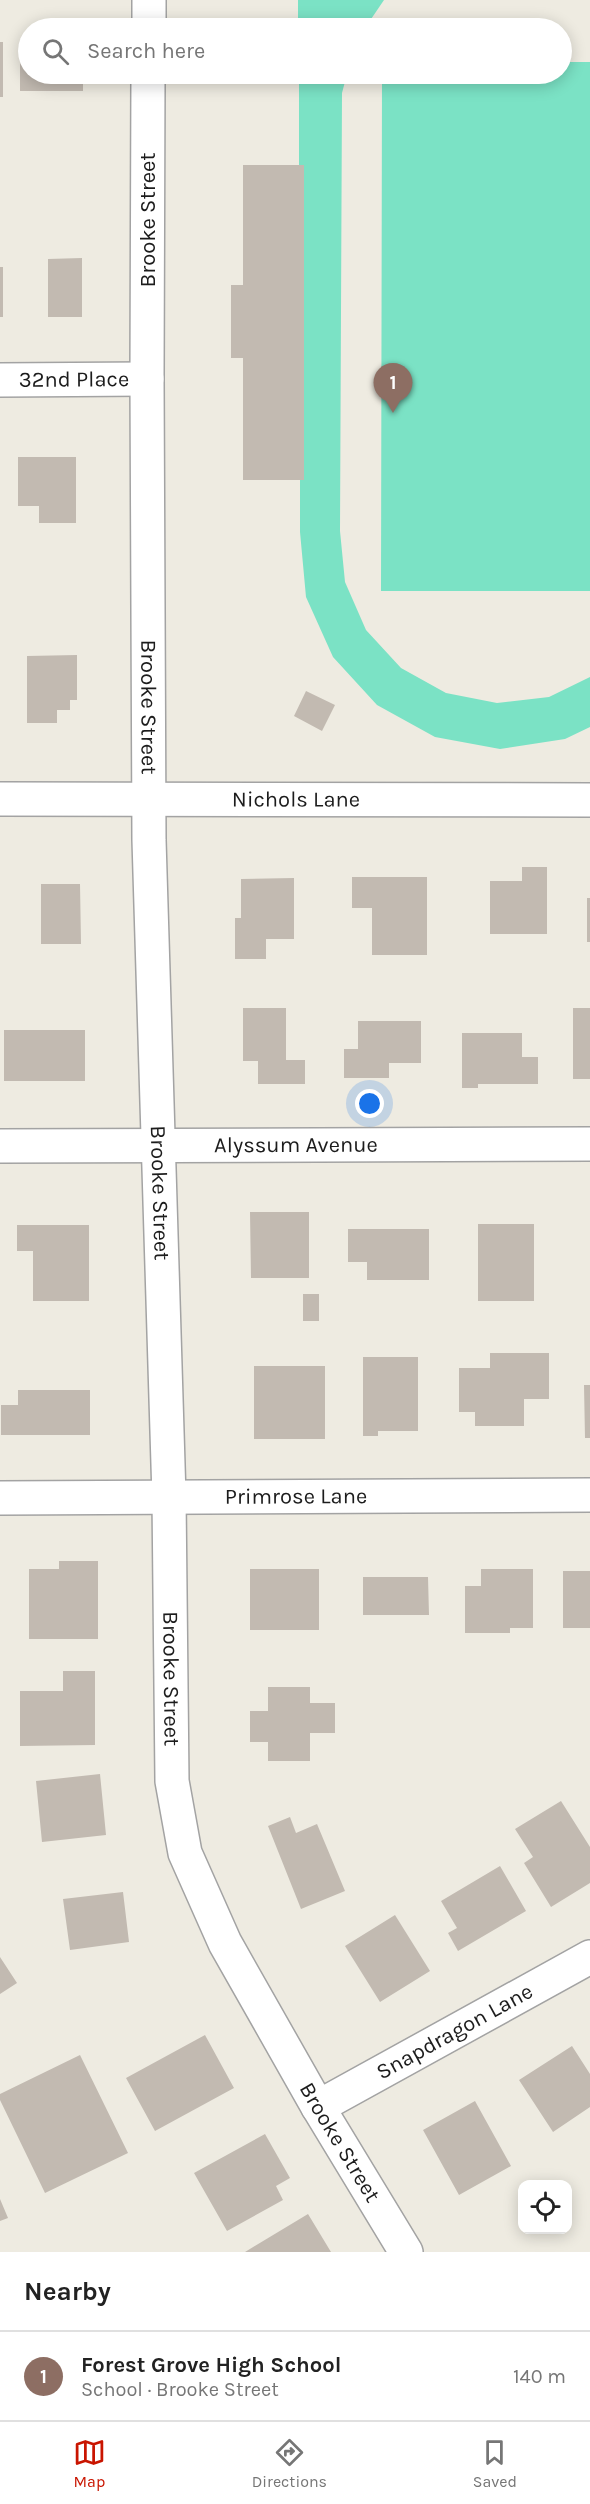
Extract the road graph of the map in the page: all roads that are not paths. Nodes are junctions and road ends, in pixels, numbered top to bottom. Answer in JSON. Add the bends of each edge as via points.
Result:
{"nodes":[{"id":1,"x":149,"y":0,"type":"edge"},
{"id":2,"x":149,"y":18,"type":"edge"},
{"id":3,"x":148,"y":84,"type":"edge"},
{"id":4,"x":0,"y":380,"type":"edge"},
{"id":5,"x":147,"y":380,"type":"junction"},
{"id":6,"x":0,"y":799,"type":"edge"},
{"id":7,"x":149,"y":799,"type":"junction"},
{"id":8,"x":590,"y":800,"type":"edge"},
{"id":9,"x":590,"y":1144,"type":"edge"},
{"id":10,"x":0,"y":1146,"type":"edge"},
{"id":11,"x":159,"y":1146,"type":"junction"},
{"id":12,"x":590,"y":1495,"type":"edge"},
{"id":13,"x":169,"y":1497,"type":"junction"},
{"id":14,"x":0,"y":1498,"type":"edge"},
{"id":15,"x":590,"y":1957,"type":"edge"},
{"id":16,"x":318,"y":2107,"type":"junction"},
{"id":17,"x":406,"y":2252,"type":"edge"}],
"edges":[{"from":1,"to":2,"type":"street"},
{"from":3,"to":5,"type":"street","name":"Brooke Street"},
{"from":4,"to":5,"type":"street","name":"32nd Place"},
{"from":5,"to":7,"type":"street","name":"Brooke Street"},
{"from":6,"to":7,"type":"street","name":"Nichols Lane"},
{"from":7,"to":8,"type":"street","name":"Nichols Lane"},
{"from":7,"to":11,"type":"street","name":"Brooke Street"},
{"from":9,"to":11,"type":"street","name":"Alyssum Avenue"},
{"from":10,"to":11,"type":"street","name":"Alyssum Avenue"},
{"from":11,"to":13,"type":"street","name":"Brooke Street"},
{"from":12,"to":13,"type":"street","name":"Primrose Lane"},
{"from":13,"to":14,"type":"street","name":"Primrose Lane"},
{"from":13,"to":16,"type":"street","name":"Brooke Street","via":[[172,1780],[185,1853],[225,1943]]},
{"from":15,"to":16,"type":"street","name":"Snapdragon Lane"},
{"from":16,"to":17,"type":"street","name":"Brooke Street"}]}
